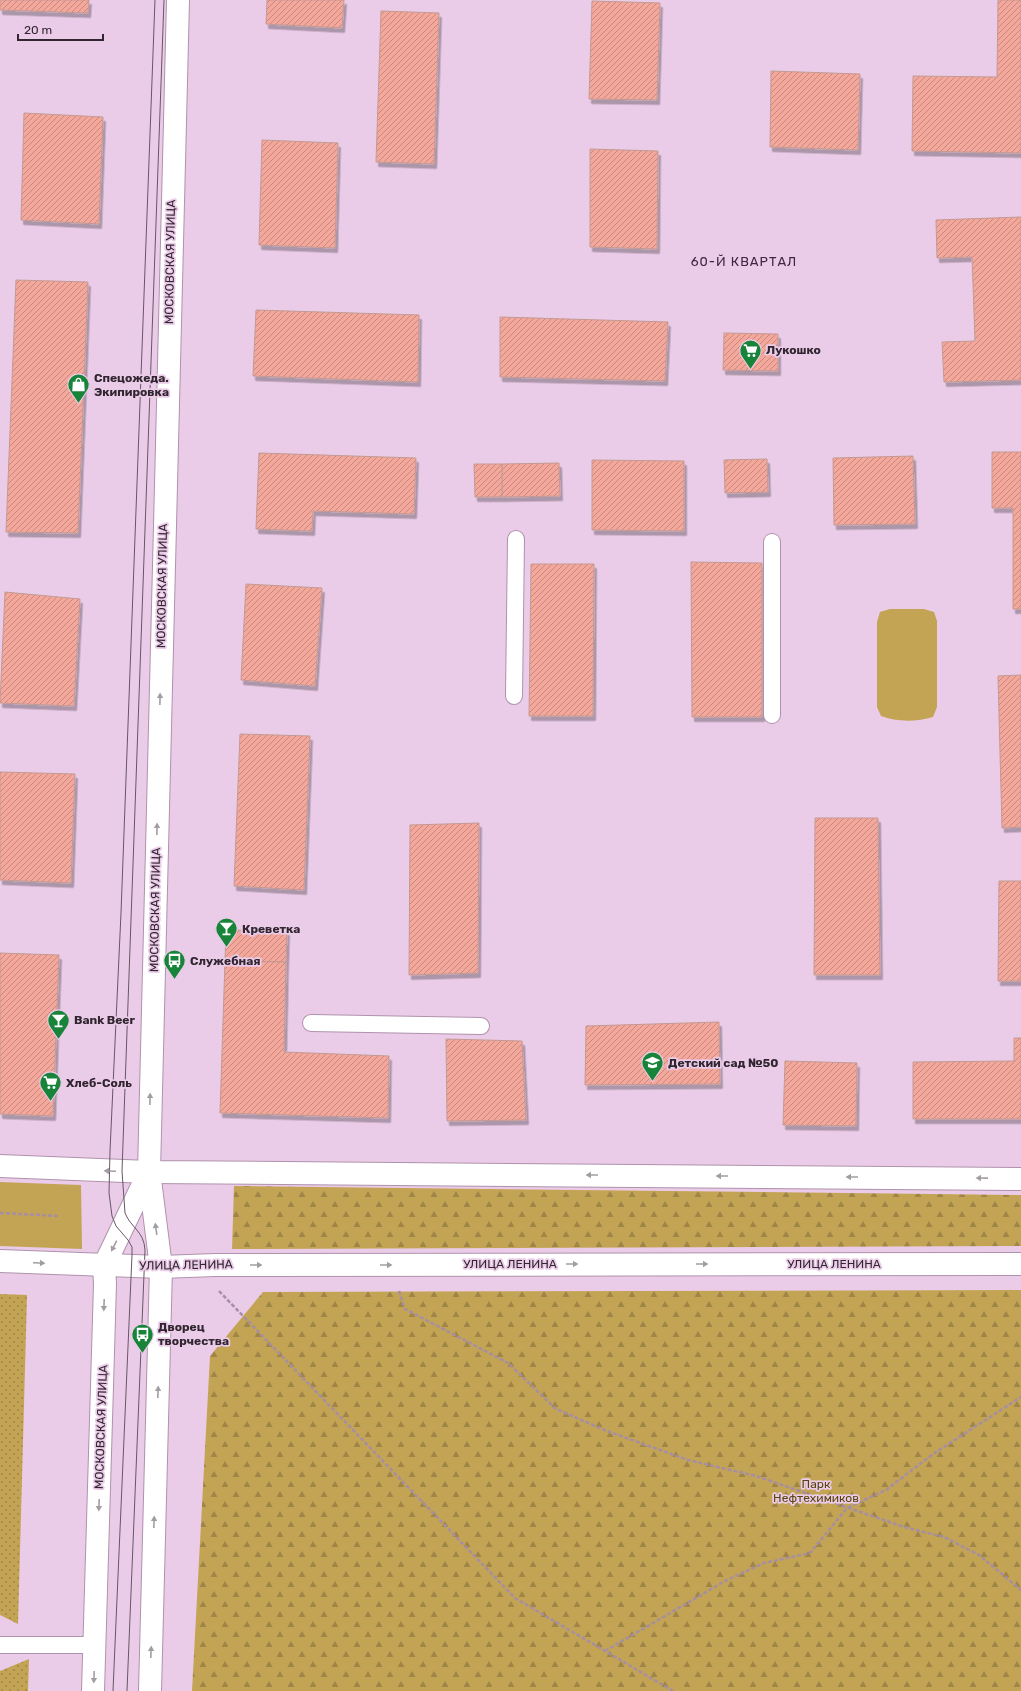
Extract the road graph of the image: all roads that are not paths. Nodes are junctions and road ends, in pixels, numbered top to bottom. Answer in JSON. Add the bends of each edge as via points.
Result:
{"nodes":[{"id":1,"x":178,"y":0,"type":"edge"},
{"id":2,"x":516,"y":539,"type":"dead end"},
{"id":3,"x":772,"y":542,"type":"dead end"},
{"id":4,"x":514,"y":696,"type":"dead end"},
{"id":5,"x":772,"y":715,"type":"dead end"},
{"id":6,"x":311,"y":1023,"type":"dead end"},
{"id":7,"x":481,"y":1026,"type":"dead end"},
{"id":8,"x":0,"y":1166,"type":"edge"},
{"id":9,"x":149,"y":1172,"type":"junction"},
{"id":10,"x":1021,"y":1179,"type":"edge"},
{"id":11,"x":0,"y":1261,"type":"edge"},
{"id":12,"x":1021,"y":1264,"type":"edge"},
{"id":13,"x":104,"y":1266,"type":"junction"},
{"id":14,"x":161,"y":1267,"type":"junction"},
{"id":15,"x":0,"y":1644,"type":"edge"},
{"id":16,"x":95,"y":1645,"type":"junction"},
{"id":17,"x":93,"y":1691,"type":"edge"},
{"id":18,"x":150,"y":1691,"type":"edge"}],
"edges":[{"from":9,"to":1,"type":"street","name":"МОСКОВСКАЯ УЛИЦА","one_way":true},
{"from":2,"to":4,"type":"lane"},
{"from":3,"to":5,"type":"lane"},
{"from":6,"to":7,"type":"lane"},
{"from":9,"to":8,"type":"street","one_way":true},
{"from":10,"to":9,"type":"street","one_way":true},
{"from":9,"to":13,"type":"street","name":"МОСКОВСКАЯ УЛИЦА","one_way":true},
{"from":14,"to":9,"type":"street","name":"МОСКОВСКАЯ УЛИЦА","one_way":true},
{"from":11,"to":13,"type":"street","name":"УЛИЦА ЛЕНИНА","one_way":true},
{"from":14,"to":12,"type":"street","name":"УЛИЦА ЛЕНИНА","one_way":true},
{"from":13,"to":14,"type":"street","name":"УЛИЦА ЛЕНИНА"},
{"from":13,"to":16,"type":"street","name":"МОСКОВСКАЯ УЛИЦА","one_way":true},
{"from":18,"to":14,"type":"street","name":"МОСКОВСКАЯ УЛИЦА","one_way":true},
{"from":15,"to":16,"type":"lane"},
{"from":16,"to":17,"type":"street","name":"МОСКОВСКАЯ УЛИЦА","one_way":true}]}
